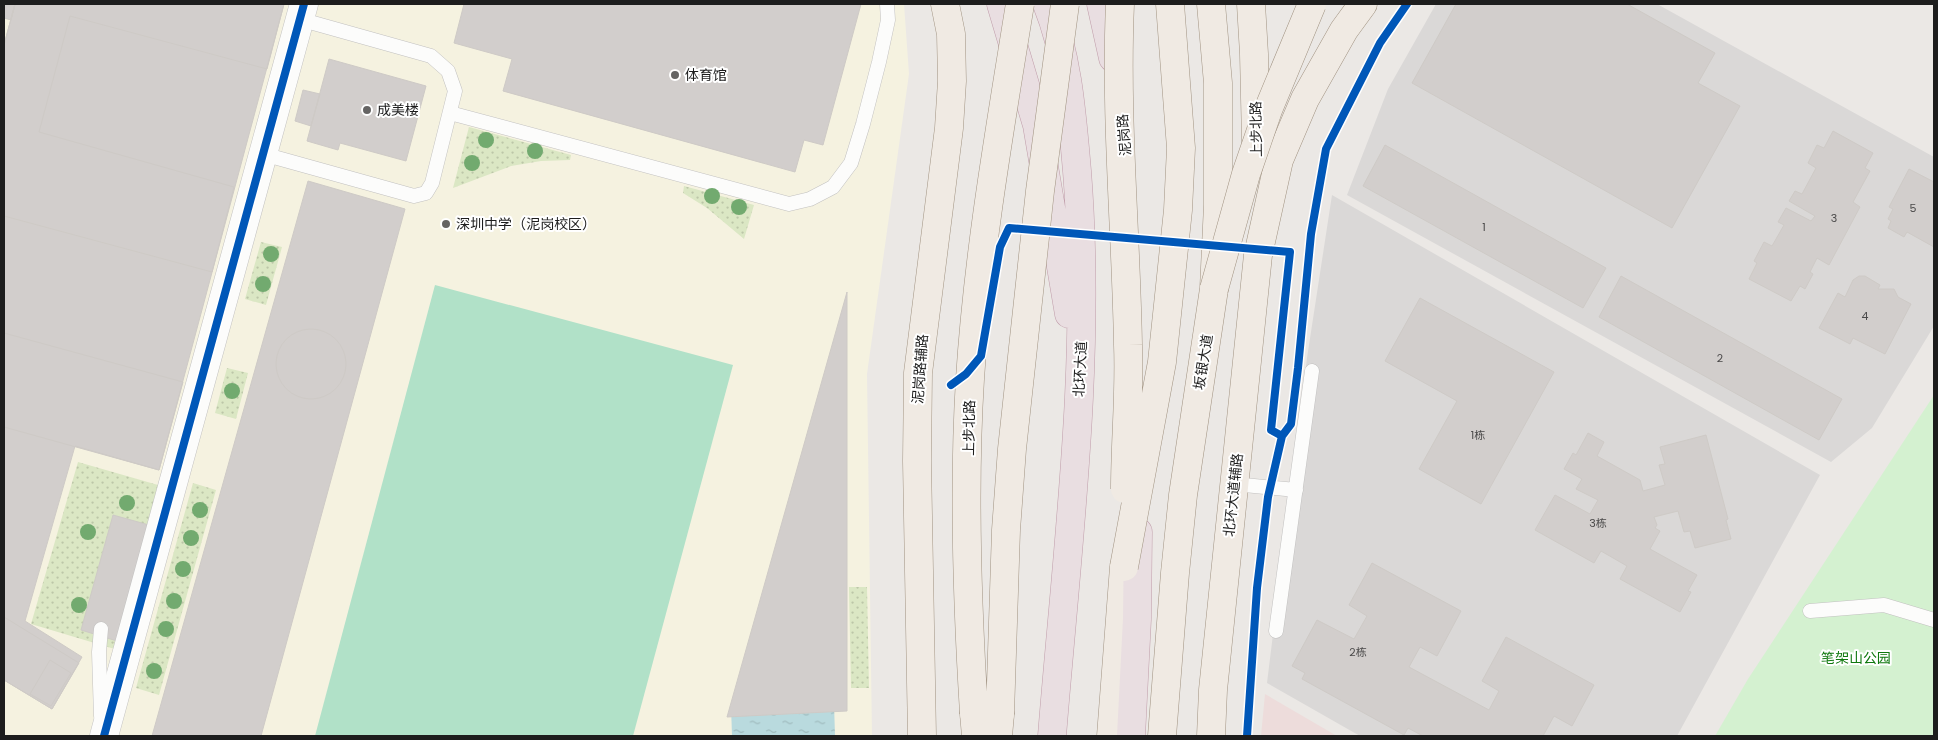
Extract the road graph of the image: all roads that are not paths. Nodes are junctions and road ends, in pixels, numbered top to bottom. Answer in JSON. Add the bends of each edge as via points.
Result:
{"nodes":[{"id":1,"x":887,"y":4,"type":"edge"},
{"id":2,"x":945,"y":4,"type":"edge"},
{"id":3,"x":1001,"y":4,"type":"edge"},
{"id":4,"x":1020,"y":4,"type":"edge"},
{"id":5,"x":1047,"y":4,"type":"edge"},
{"id":6,"x":1065,"y":4,"type":"edge"},
{"id":7,"x":1101,"y":4,"type":"edge"},
{"id":8,"x":1120,"y":4,"type":"edge"},
{"id":9,"x":1170,"y":4,"type":"edge"},
{"id":10,"x":1211,"y":4,"type":"edge"},
{"id":11,"x":1251,"y":4,"type":"edge"},
{"id":12,"x":1312,"y":4,"type":"edge"},
{"id":13,"x":1363,"y":4,"type":"edge"},
{"id":14,"x":302,"y":12,"type":"edge"},
{"id":15,"x":450,"y":114,"type":"junction"},
{"id":16,"x":263,"y":154,"type":"junction"},
{"id":17,"x":1258,"y":255,"type":"junction"},
{"id":18,"x":1214,"y":289,"type":"junction"},
{"id":19,"x":1312,"y":371,"type":"dead end"},
{"id":20,"x":1079,"y":404,"type":"junction"},
{"id":21,"x":1234,"y":484,"type":"junction"},
{"id":22,"x":1296,"y":490,"type":"junction"},
{"id":23,"x":1124,"y":567,"type":"junction"},
{"id":24,"x":1810,"y":611,"type":"dead end"},
{"id":25,"x":1934,"y":620,"type":"edge"},
{"id":26,"x":101,"y":629,"type":"dead end"},
{"id":27,"x":1276,"y":631,"type":"dead end"},
{"id":28,"x":987,"y":725,"type":"edge"},
{"id":29,"x":103,"y":736,"type":"edge"},
{"id":30,"x":922,"y":736,"type":"edge"},
{"id":31,"x":1052,"y":736,"type":"edge"},
{"id":32,"x":1111,"y":736,"type":"edge"},
{"id":33,"x":1131,"y":736,"type":"edge"},
{"id":34,"x":1162,"y":736,"type":"edge"},
{"id":35,"x":1210,"y":736,"type":"edge"}],
"edges":[{"from":1,"to":15,"type":"lane","via":[[888,20],[879,62],[851,163],[833,187],[810,199],[789,204]]},
{"from":2,"to":30,"type":"main road","name":"泥岗路辅路","via":[[951,34],[949,128],[918,373]]},
{"from":3,"to":20,"type":"highway","via":[[1038,125],[1076,356]]},
{"from":4,"to":28,"type":"main road","name":"上步北路","bridge":true,"via":[[982,259],[970,380],[968,556]]},
{"from":5,"to":20,"type":"highway","name":"北环大道","via":[[1068,91],[1078,179],[1082,291]]},
{"from":6,"to":28,"type":"main road","bridge":true,"via":[[1040,191],[1012,449]]},
{"from":7,"to":33,"type":"highway","name":"泥岗路","bridge":true,"via":[[1122,105],[1136,268],[1140,425],[1137,619]]},
{"from":8,"to":23,"type":"main road","bridge":true,"via":[[1118,117],[1129,348]]},
{"from":9,"to":23,"type":"main road","bridge":true,"via":[[1180,148],[1178,210],[1162,362]]},
{"from":10,"to":18,"type":"main road","bridge":true,"via":[[1218,82]]},
{"from":11,"to":17,"type":"main road","name":"上步北路"},
{"from":12,"to":18,"type":"main road","name":"坂银大道","bridge":true,"via":[[1249,165]]},
{"from":13,"to":17,"type":"main road","via":[[1344,30],[1305,99],[1279,160]]},
{"from":14,"to":15,"type":"lane","via":[[431,56],[448,71],[455,91]]},
{"from":14,"to":16,"type":"street"},
{"from":15,"to":16,"type":"lane","via":[[432,183],[426,193],[414,196]]},
{"from":16,"to":29,"type":"street"},
{"from":17,"to":21,"type":"main road","name":"北环大道辅路"},
{"from":18,"to":34,"type":"main road","name":"坂银大道","via":[[1183,495]]},
{"from":19,"to":22,"type":"lane"},
{"from":20,"to":31,"type":"highway","name":"北环大道"},
{"from":21,"to":22,"type":"lane"},
{"from":21,"to":35,"type":"main road","name":"北环大道辅路"},
{"from":22,"to":27,"type":"lane"},
{"from":23,"to":32,"type":"main road"},
{"from":24,"to":25,"type":"lane","via":[[1884,605]]},
{"from":26,"to":29,"type":"lane"}]}
